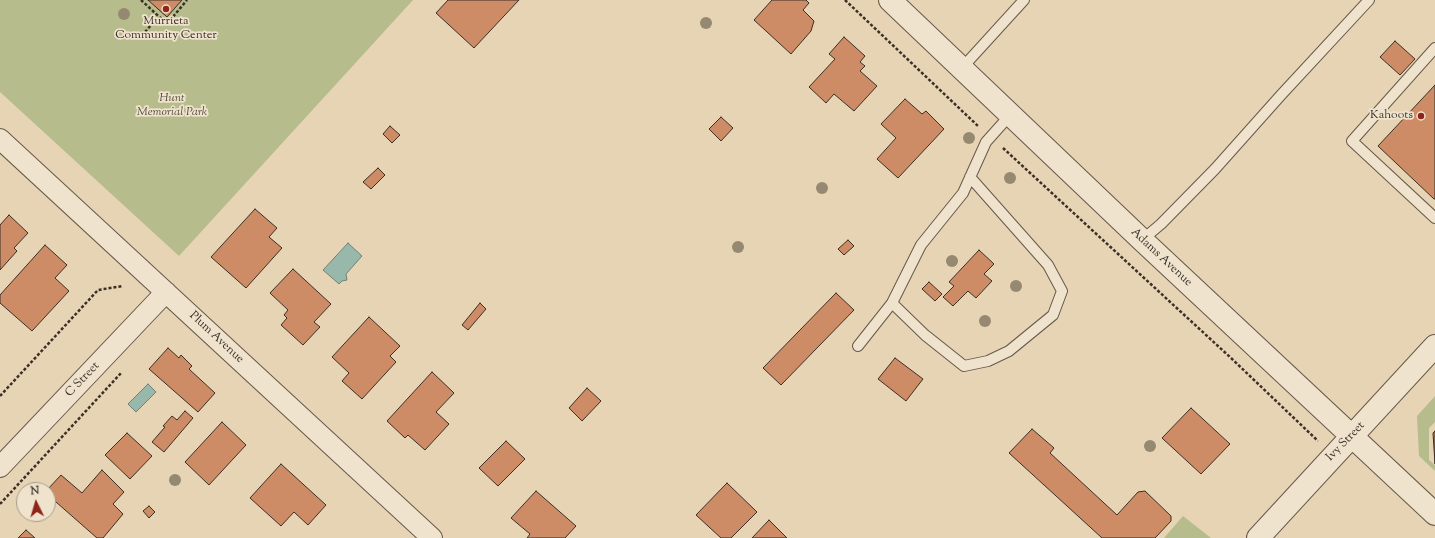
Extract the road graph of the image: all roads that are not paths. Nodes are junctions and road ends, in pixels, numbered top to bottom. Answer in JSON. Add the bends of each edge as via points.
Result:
{"nodes":[{"id":1,"x":890,"y":0,"type":"edge"},
{"id":2,"x":1024,"y":0,"type":"edge"},
{"id":3,"x":1368,"y":0,"type":"edge"},
{"id":4,"x":1435,"y":48,"type":"edge"},
{"id":5,"x":962,"y":68,"type":"junction"},
{"id":6,"x":1011,"y":114,"type":"junction"},
{"id":7,"x":0,"y":139,"type":"edge"},
{"id":8,"x":970,"y":177,"type":"junction"},
{"id":9,"x":1435,"y":218,"type":"edge"},
{"id":10,"x":1142,"y":240,"type":"junction"},
{"id":11,"x":166,"y":292,"type":"junction"},
{"id":12,"x":892,"y":303,"type":"junction"},
{"id":13,"x":858,"y":346,"type":"dead end"},
{"id":14,"x":1434,"y":348,"type":"edge"},
{"id":15,"x":1352,"y":436,"type":"junction"},
{"id":16,"x":0,"y":467,"type":"edge"},
{"id":17,"x":1435,"y":514,"type":"edge"},
{"id":18,"x":432,"y":538,"type":"edge"},
{"id":19,"x":1258,"y":538,"type":"edge"}],
"edges":[{"from":1,"to":5,"type":"street","name":"Adams Avenue"},
{"from":2,"to":5,"type":"lane"},
{"from":3,"to":10,"type":"lane","via":[[1215,169]]},
{"from":4,"to":9,"type":"lane","via":[[1352,140]]},
{"from":5,"to":6,"type":"street","name":"Adams Avenue"},
{"from":6,"to":8,"type":"lane","via":[[986,142]]},
{"from":6,"to":10,"type":"street","name":"Adams Avenue"},
{"from":7,"to":11,"type":"street","name":"Plum Avenue"},
{"from":8,"to":12,"type":"lane","via":[[963,193],[921,244]]},
{"from":8,"to":12,"type":"lane","via":[[1048,265],[1062,291],[1053,315],[1009,351],[988,362],[964,366],[925,335]]},
{"from":10,"to":15,"type":"street","name":"Adams Avenue"},
{"from":11,"to":16,"type":"street","name":"C Street"},
{"from":11,"to":18,"type":"street","name":"Plum Avenue"},
{"from":12,"to":13,"type":"lane"},
{"from":14,"to":15,"type":"street","name":"Ivy Street"},
{"from":15,"to":17,"type":"street","name":"Adams Avenue"},
{"from":15,"to":19,"type":"street","name":"Ivy Street"}]}
